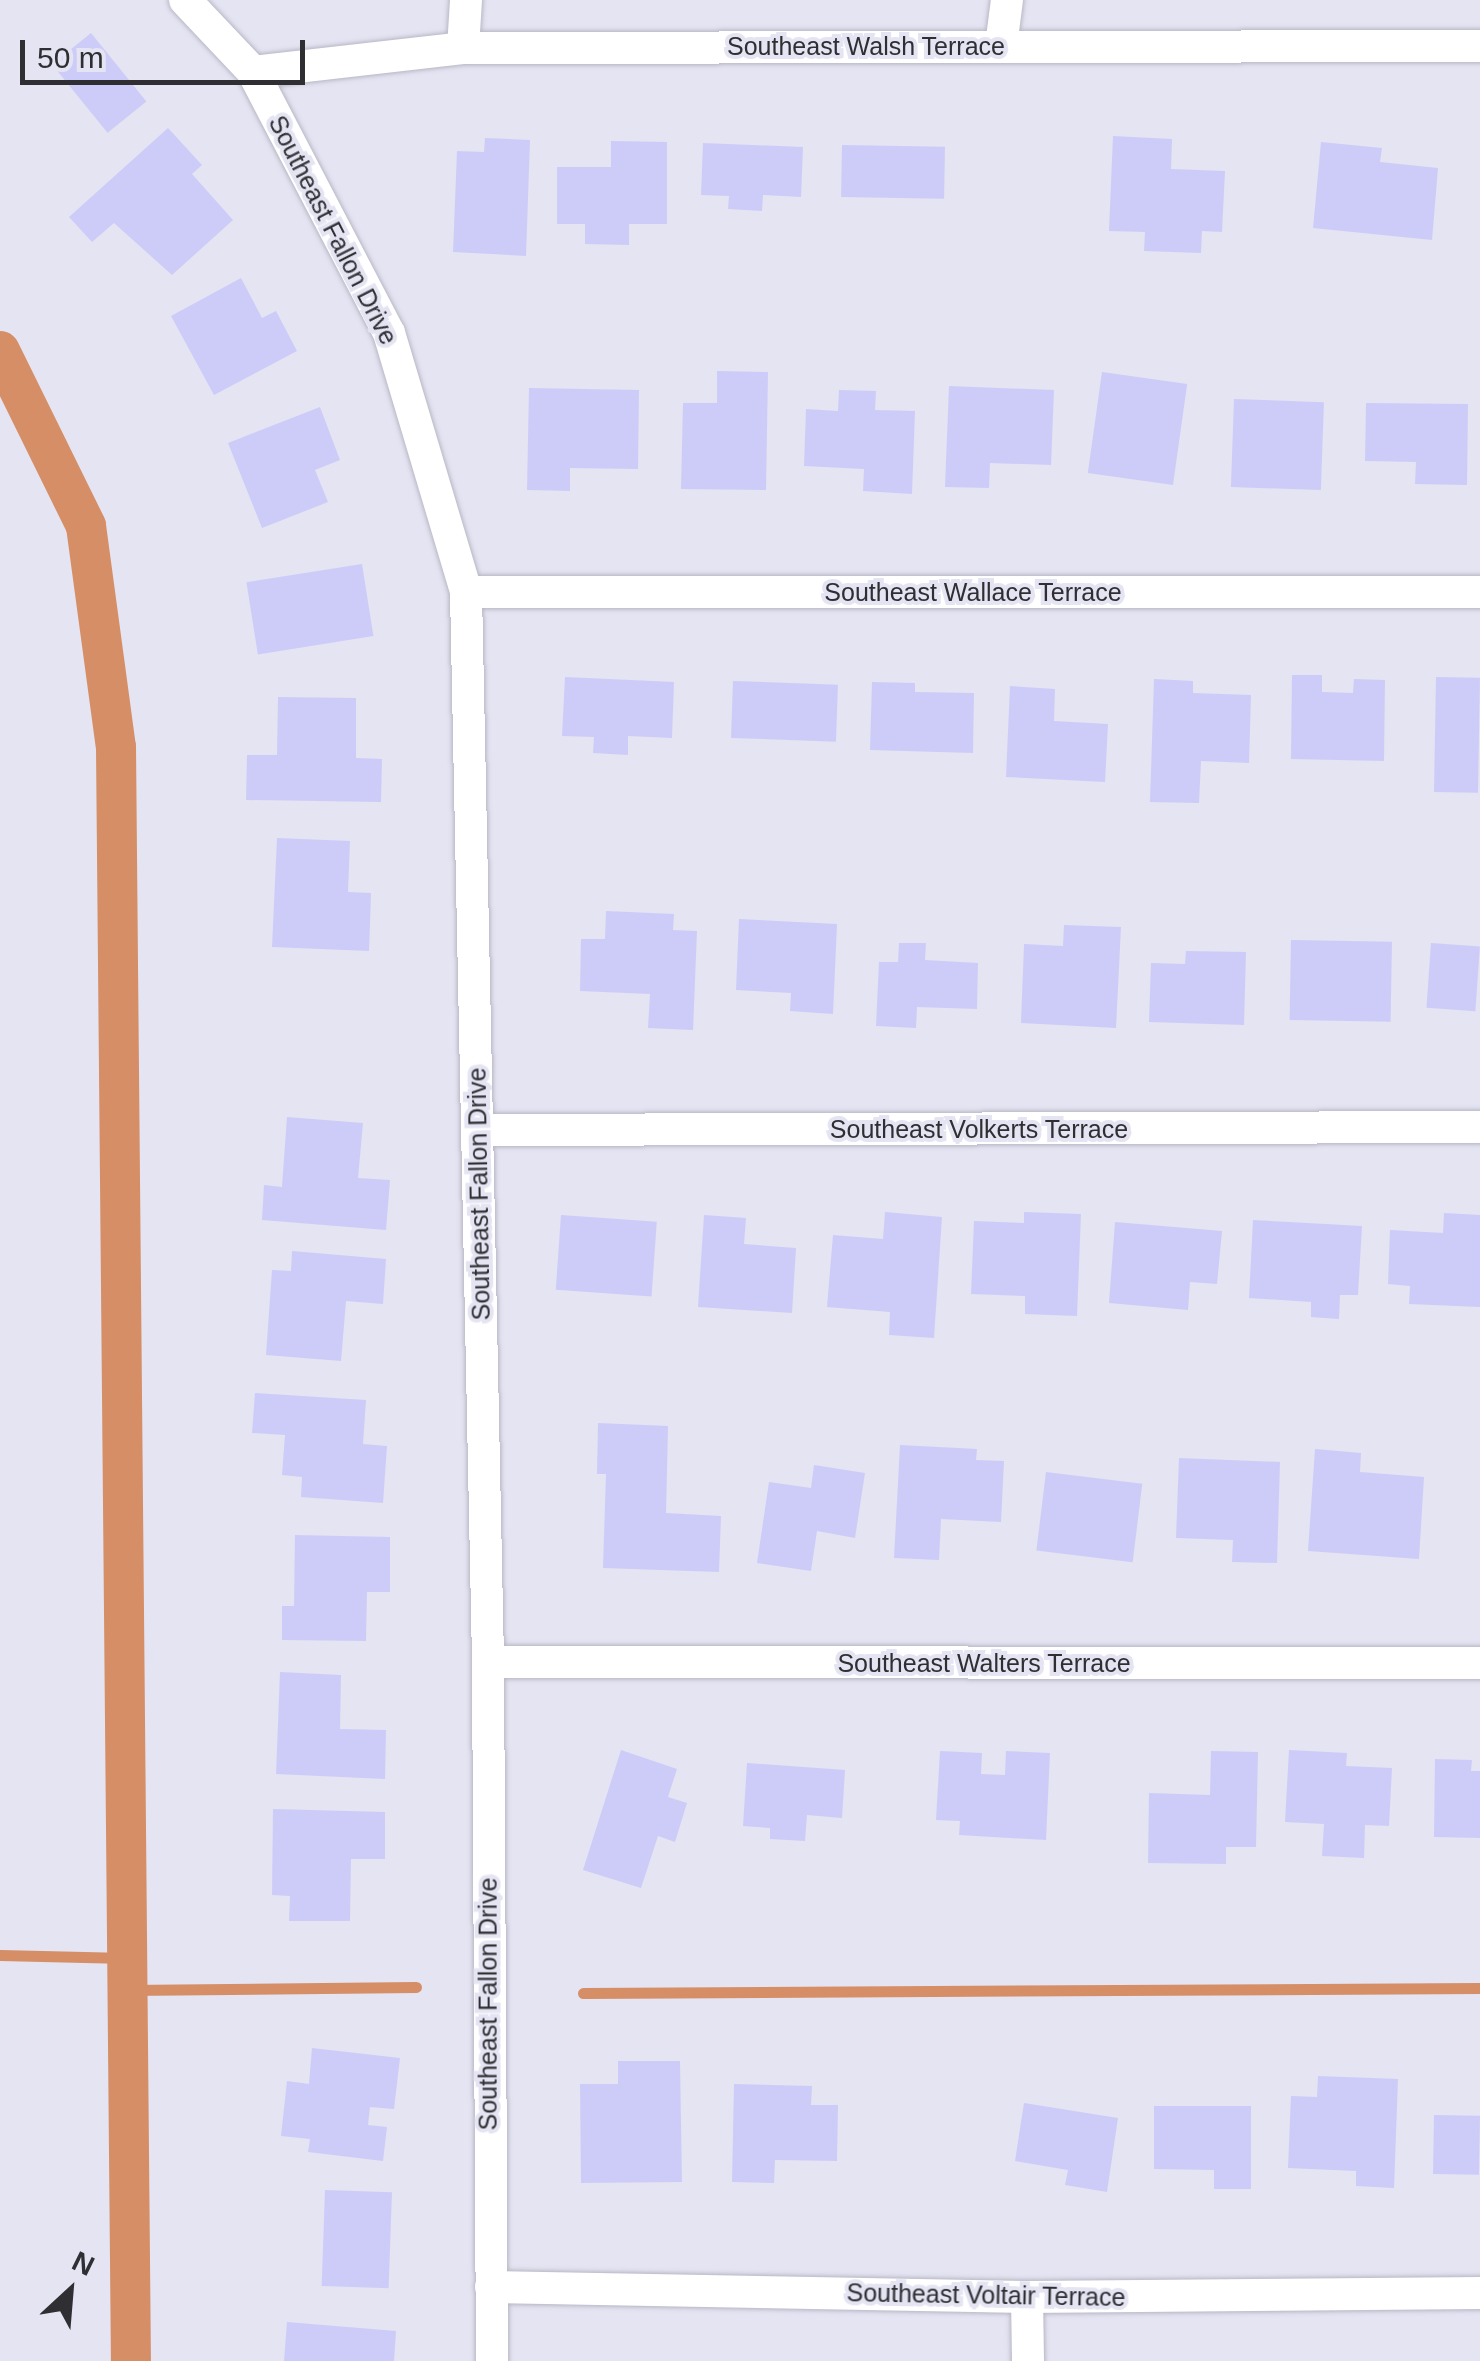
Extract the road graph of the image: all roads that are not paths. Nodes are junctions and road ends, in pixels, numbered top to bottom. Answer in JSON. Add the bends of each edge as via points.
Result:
{"nodes":[{"id":1,"x":184,"y":0,"type":"edge"},
{"id":2,"x":466,"y":0,"type":"edge"},
{"id":3,"x":1007,"y":0,"type":"edge"},
{"id":4,"x":1002,"y":46,"type":"junction"},
{"id":5,"x":1480,"y":46,"type":"edge"},
{"id":6,"x":462,"y":48,"type":"junction"},
{"id":7,"x":253,"y":72,"type":"junction"},
{"id":8,"x":466,"y":592,"type":"junction"},
{"id":9,"x":1480,"y":592,"type":"edge"},
{"id":10,"x":1480,"y":1127,"type":"edge"},
{"id":11,"x":477,"y":1130,"type":"junction"},
{"id":12,"x":488,"y":1662,"type":"junction"},
{"id":13,"x":1480,"y":1663,"type":"edge"},
{"id":14,"x":491,"y":2287,"type":"junction"},
{"id":15,"x":1480,"y":2293,"type":"edge"},
{"id":16,"x":1027,"y":2297,"type":"junction"},
{"id":17,"x":492,"y":2361,"type":"edge"},
{"id":18,"x":1028,"y":2361,"type":"edge"}],
"edges":[{"from":1,"to":7,"type":"street","name":"Southeast Fallon Drive"},
{"from":2,"to":6,"type":"street"},
{"from":3,"to":4,"type":"street"},
{"from":4,"to":5,"type":"street","name":"Southeast Walsh Terrace"},
{"from":4,"to":6,"type":"street","name":"Southeast Walsh Terrace"},
{"from":6,"to":7,"type":"street","name":"Southeast Walsh Terrace"},
{"from":7,"to":8,"type":"street","name":"Southeast Fallon Drive","via":[[389,334]]},
{"from":8,"to":9,"type":"street","name":"Southeast Wallace Terrace"},
{"from":8,"to":11,"type":"street","name":"Southeast Fallon Drive"},
{"from":10,"to":11,"type":"street","name":"Southeast Volkerts Terrace"},
{"from":11,"to":12,"type":"street","name":"Southeast Fallon Drive"},
{"from":12,"to":13,"type":"street","name":"Southeast Walters Terrace"},
{"from":12,"to":14,"type":"street","name":"Southeast Fallon Drive"},
{"from":14,"to":16,"type":"street","name":"Southeast Voltair Terrace"},
{"from":14,"to":17,"type":"street","name":"Southeast Fallon Drive"},
{"from":15,"to":16,"type":"street","name":"Southeast Voltair Terrace"},
{"from":16,"to":18,"type":"street"}]}
